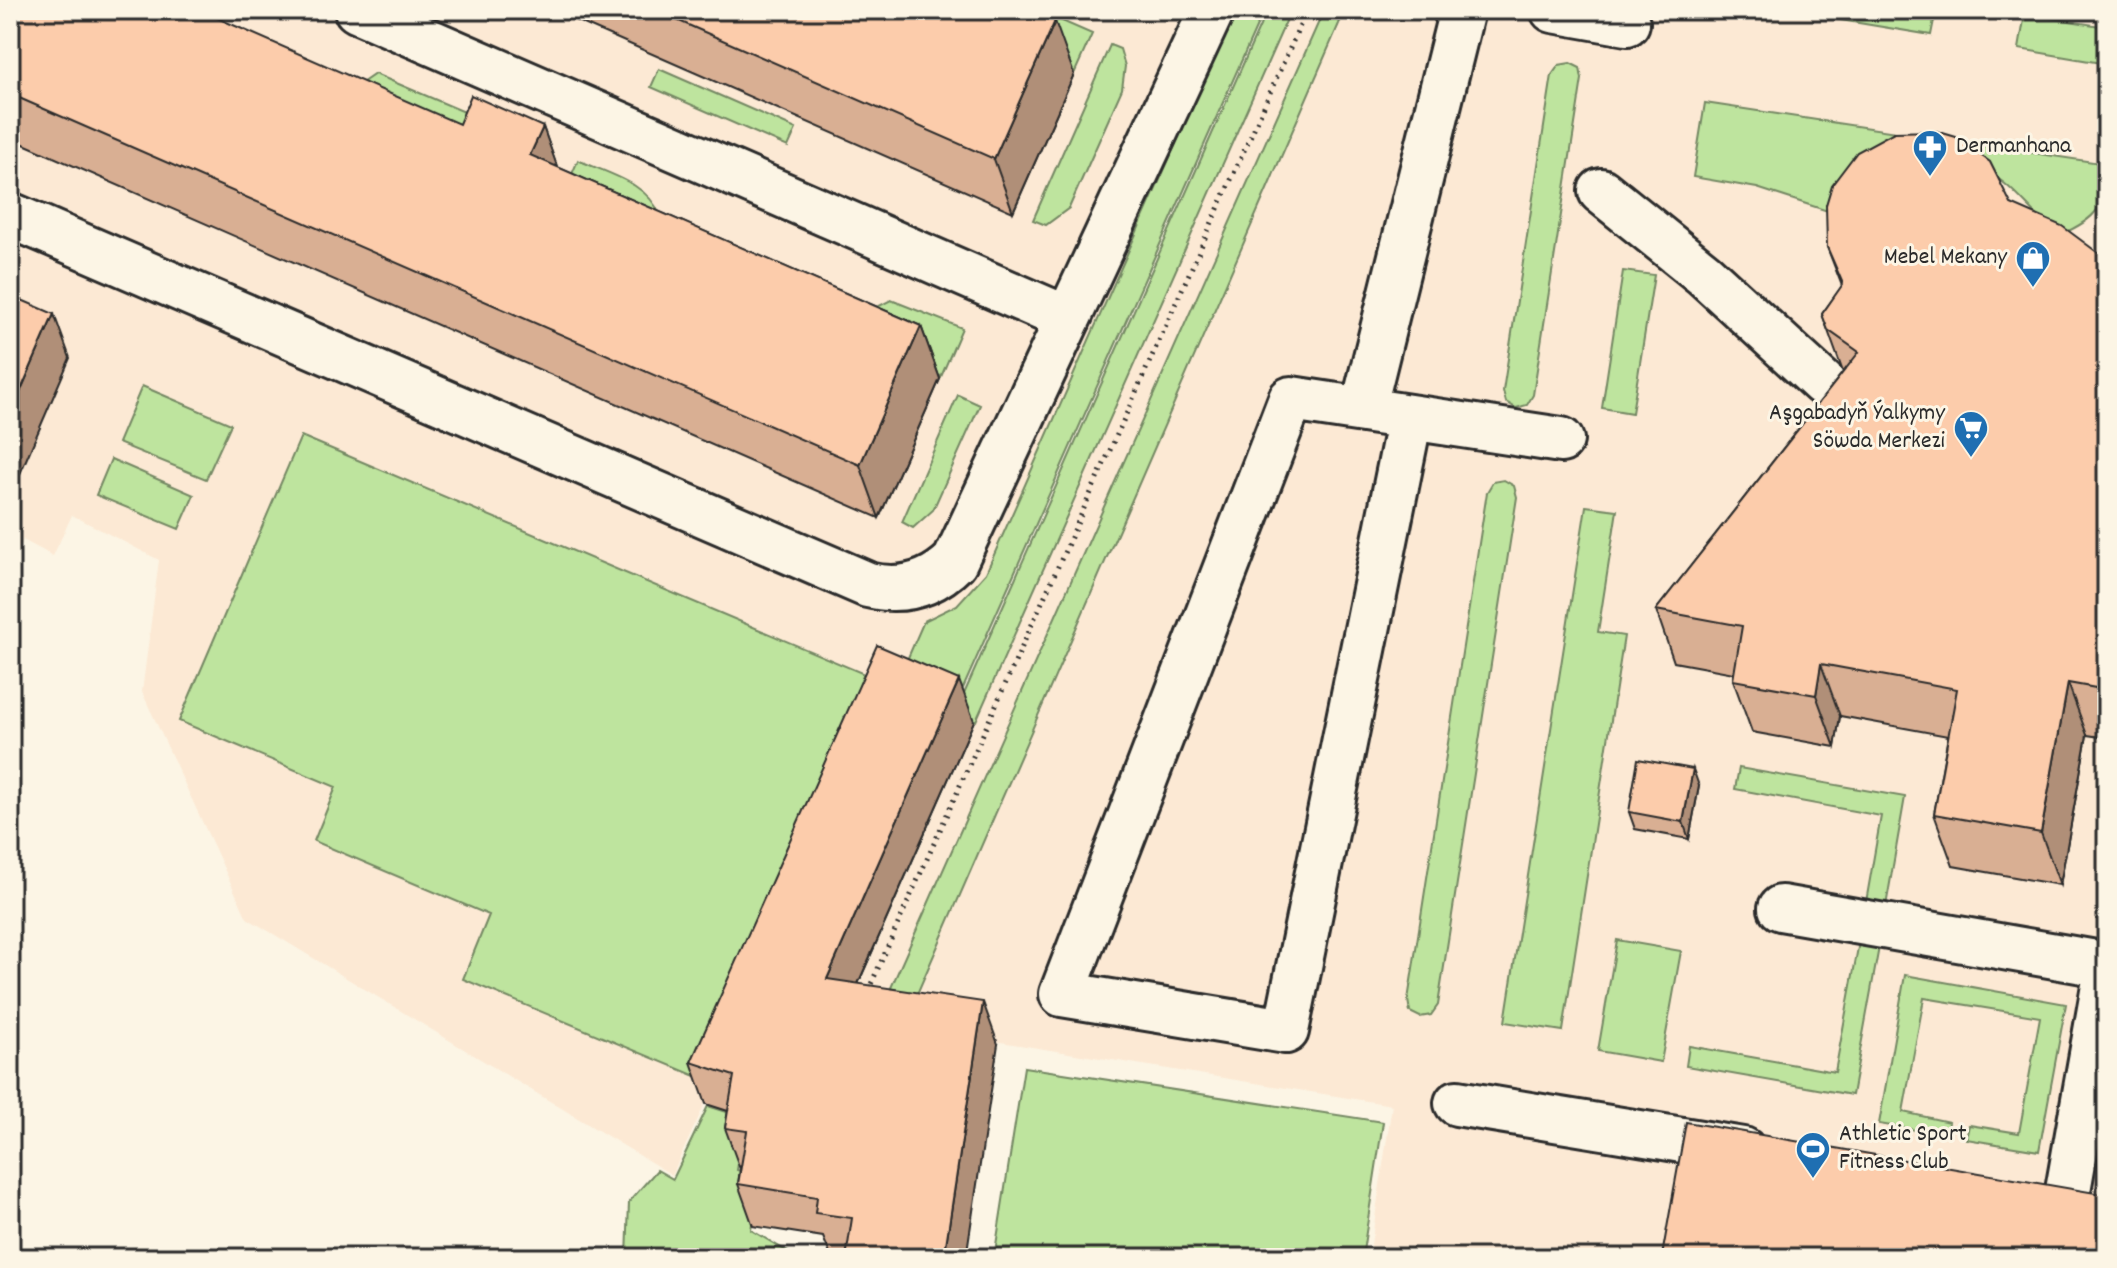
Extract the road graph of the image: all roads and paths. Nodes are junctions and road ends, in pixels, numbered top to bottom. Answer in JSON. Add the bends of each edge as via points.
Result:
{"nodes":[{"id":1,"x":357,"y":10,"type":"edge"},
{"id":2,"x":1307,"y":10,"type":"edge"},
{"id":3,"x":1462,"y":10,"type":"edge"},
{"id":4,"x":1553,"y":10,"type":"edge"},
{"id":5,"x":1200,"y":14,"type":"edge"},
{"id":6,"x":1627,"y":23,"type":"dead end"},
{"id":7,"x":1601,"y":191,"type":"dead end"},
{"id":8,"x":10,"y":215,"type":"edge"},
{"id":9,"x":1068,"y":319,"type":"junction"},
{"id":10,"x":1823,"y":383,"type":"dead end"},
{"id":11,"x":1363,"y":410,"type":"junction"},
{"id":12,"x":1410,"y":417,"type":"junction"},
{"id":13,"x":1561,"y":440,"type":"dead end"},
{"id":14,"x":1781,"y":908,"type":"dead end"},
{"id":15,"x":2107,"y":967,"type":"edge"},
{"id":16,"x":862,"y":1004,"type":"edge"},
{"id":17,"x":1457,"y":1103,"type":"dead end"},
{"id":18,"x":1785,"y":1156,"type":"edge"},
{"id":19,"x":2019,"y":1195,"type":"edge"},
{"id":20,"x":2086,"y":1206,"type":"edge"}],
"edges":[{"from":1,"to":9,"type":"lane"},
{"from":2,"to":16,"type":"path"},
{"from":3,"to":11,"type":"lane"},
{"from":4,"to":6,"type":"lane"},
{"from":5,"to":9,"type":"lane"},
{"from":7,"to":10,"type":"lane","via":[[1704,274]]},
{"from":8,"to":9,"type":"lane","via":[[888,590],[919,585],[955,561]]},
{"from":11,"to":12,"type":"lane"},
{"from":11,"to":12,"type":"lane","via":[[1291,399],[1062,994],[1286,1031]]},
{"from":12,"to":13,"type":"lane"},
{"from":14,"to":15,"type":"lane"},
{"from":15,"to":20,"type":"lane"},
{"from":17,"to":18,"type":"lane"},
{"from":19,"to":20,"type":"lane"}]}
